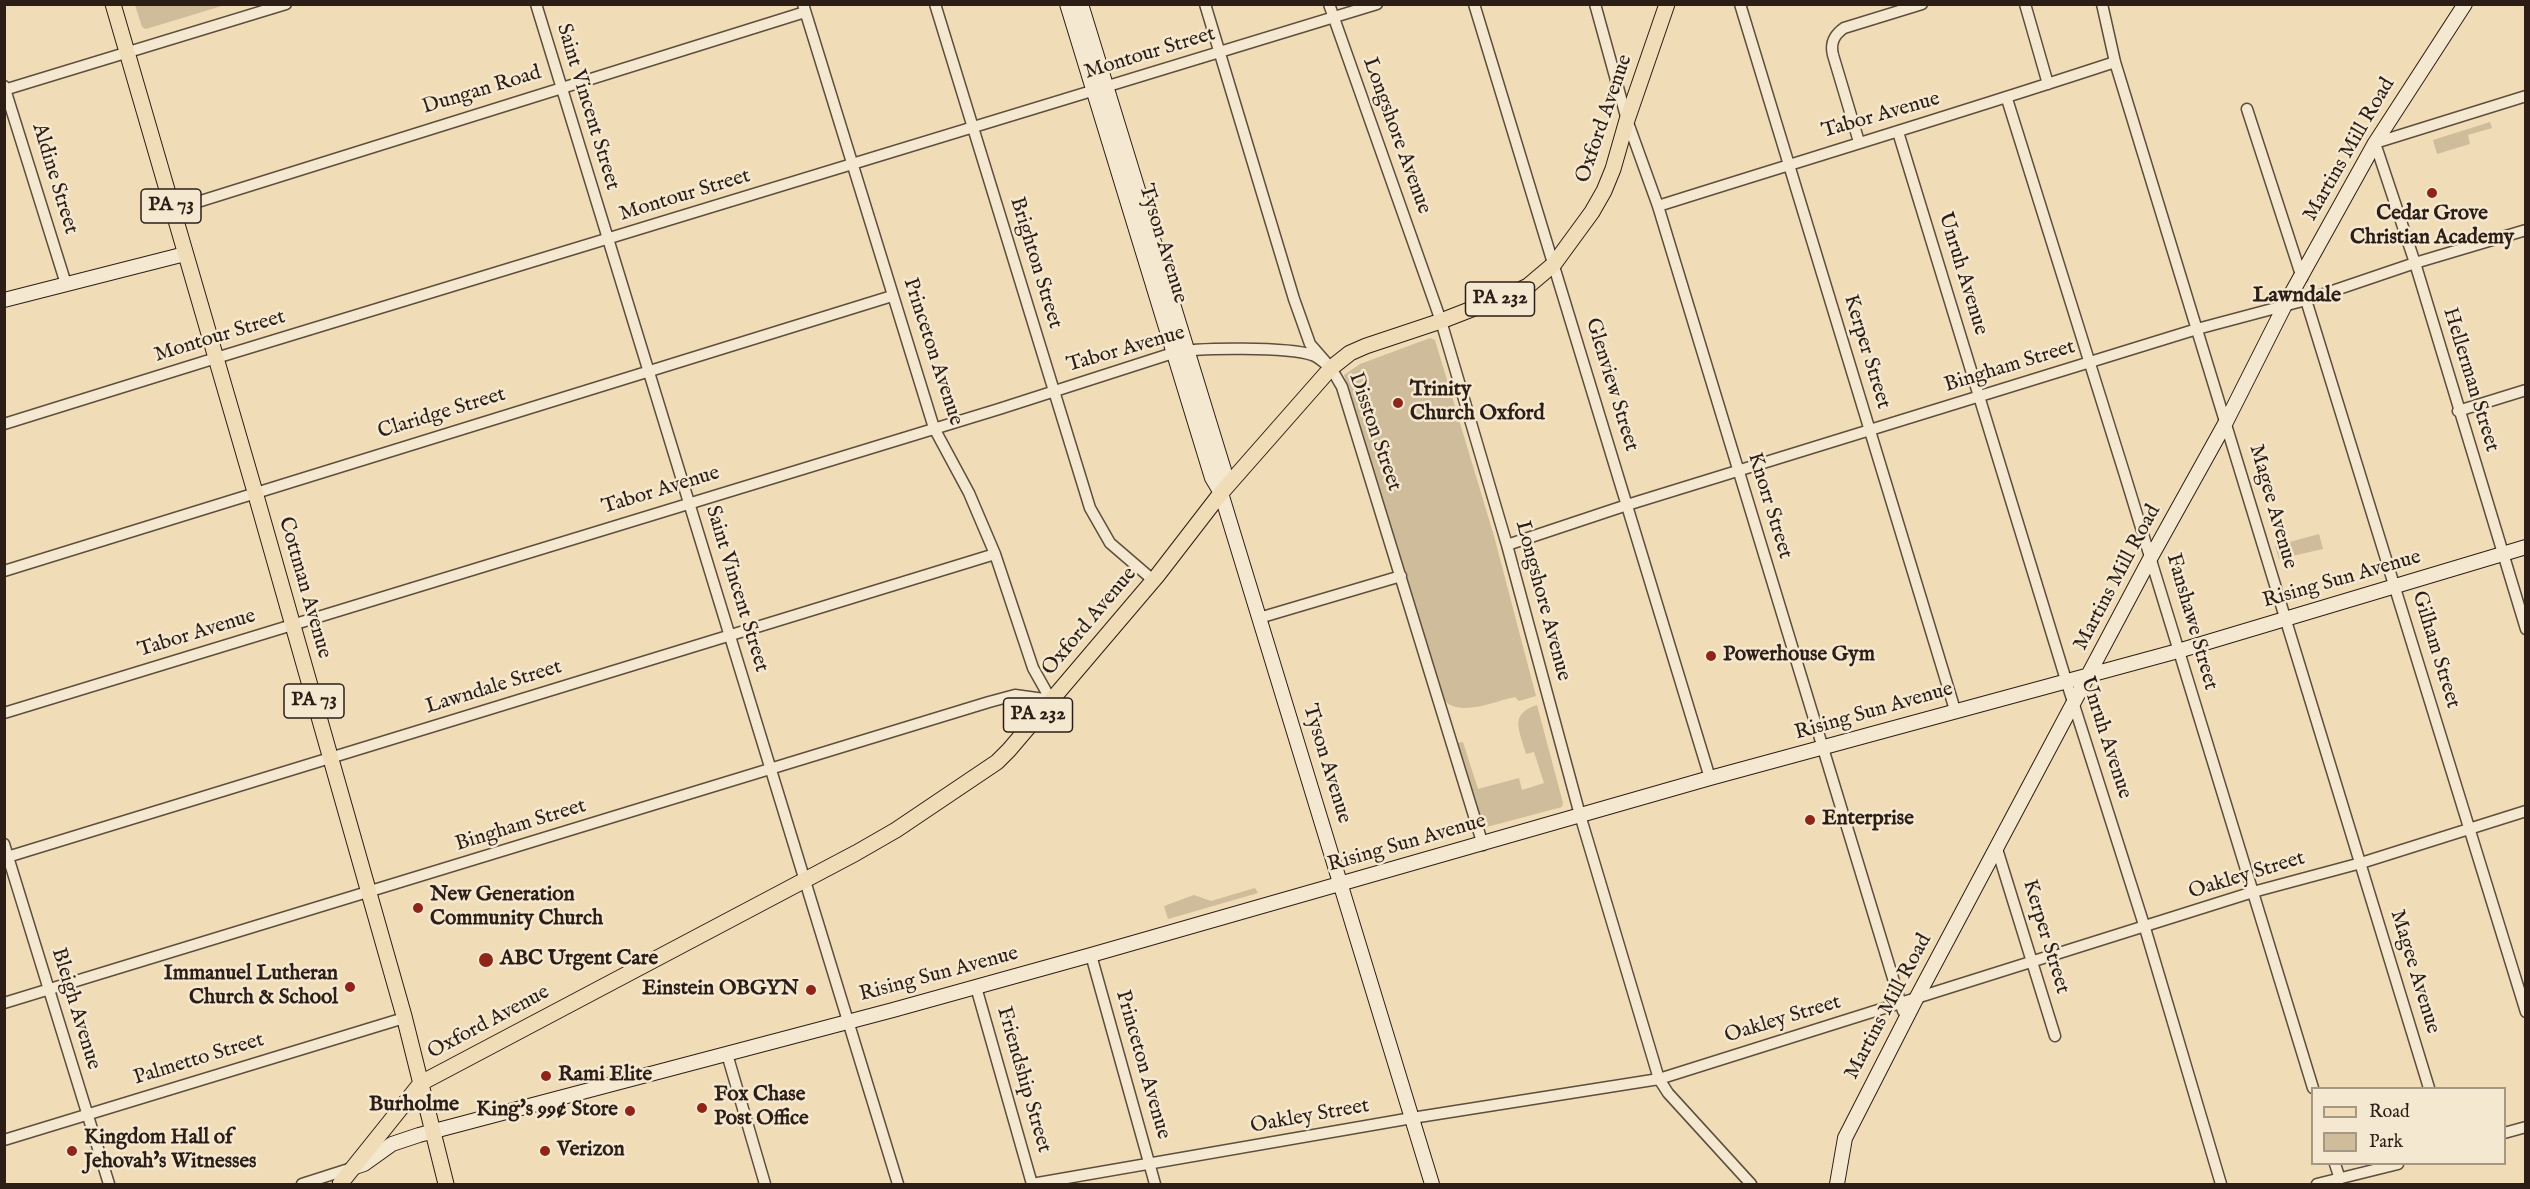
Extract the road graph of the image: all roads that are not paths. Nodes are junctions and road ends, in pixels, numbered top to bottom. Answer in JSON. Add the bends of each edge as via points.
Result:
{"nodes":[{"id":1,"x":113,"y":4,"type":"edge"},
{"id":2,"x":286,"y":4,"type":"edge"},
{"id":3,"x":536,"y":4,"type":"edge"},
{"id":4,"x":936,"y":4,"type":"edge"},
{"id":5,"x":1067,"y":4,"type":"edge"},
{"id":6,"x":1082,"y":4,"type":"edge"},
{"id":7,"x":1205,"y":4,"type":"edge"},
{"id":8,"x":1329,"y":4,"type":"edge"},
{"id":9,"x":1377,"y":4,"type":"edge"},
{"id":10,"x":1474,"y":4,"type":"edge"},
{"id":11,"x":1595,"y":4,"type":"edge"},
{"id":12,"x":1667,"y":4,"type":"edge"},
{"id":13,"x":1740,"y":4,"type":"edge"},
{"id":14,"x":1922,"y":4,"type":"edge"},
{"id":15,"x":2025,"y":4,"type":"edge"},
{"id":16,"x":2102,"y":4,"type":"edge"},
{"id":17,"x":2465,"y":4,"type":"edge"},
{"id":18,"x":804,"y":8,"type":"edge"},
{"id":19,"x":1333,"y":18,"type":"junction"},
{"id":20,"x":127,"y":53,"type":"junction"},
{"id":21,"x":1220,"y":53,"type":"junction"},
{"id":22,"x":2115,"y":62,"type":"junction"},
{"id":23,"x":2048,"y":84,"type":"junction"},
{"id":24,"x":561,"y":88,"type":"junction"},
{"id":25,"x":5,"y":89,"type":"edge"},
{"id":26,"x":1101,"y":89,"type":"junction"},
{"id":27,"x":2526,"y":96,"type":"edge"},
{"id":28,"x":2007,"y":99,"type":"junction"},
{"id":29,"x":2247,"y":109,"type":"dead end"},
{"id":30,"x":1627,"y":120,"type":"junction"},
{"id":31,"x":974,"y":128,"type":"junction"},
{"id":32,"x":1898,"y":132,"type":"junction"},
{"id":33,"x":1859,"y":142,"type":"junction"},
{"id":34,"x":2374,"y":143,"type":"junction"},
{"id":35,"x":1788,"y":164,"type":"junction"},
{"id":36,"x":852,"y":165,"type":"junction"},
{"id":37,"x":1658,"y":206,"type":"junction"},
{"id":38,"x":172,"y":210,"type":"junction"},
{"id":39,"x":2526,"y":230,"type":"edge"},
{"id":40,"x":608,"y":240,"type":"junction"},
{"id":41,"x":185,"y":254,"type":"junction"},
{"id":42,"x":2415,"y":263,"type":"junction"},
{"id":43,"x":1554,"y":264,"type":"junction"},
{"id":44,"x":2302,"y":278,"type":"junction"},
{"id":45,"x":66,"y":284,"type":"junction"},
{"id":46,"x":892,"y":296,"type":"junction"},
{"id":47,"x":4,"y":300,"type":"edge"},
{"id":48,"x":2306,"y":300,"type":"junction"},
{"id":49,"x":2285,"y":305,"type":"junction"},
{"id":50,"x":1441,"y":321,"type":"junction"},
{"id":51,"x":2196,"y":329,"type":"junction"},
{"id":52,"x":1180,"y":351,"type":"junction"},
{"id":53,"x":216,"y":358,"type":"junction"},
{"id":54,"x":2091,"y":362,"type":"junction"},
{"id":55,"x":1331,"y":368,"type":"junction"},
{"id":56,"x":648,"y":371,"type":"junction"},
{"id":57,"x":2526,"y":390,"type":"edge"},
{"id":58,"x":1053,"y":391,"type":"junction"},
{"id":59,"x":1980,"y":397,"type":"junction"},
{"id":60,"x":2458,"y":411,"type":"junction"},
{"id":61,"x":2226,"y":422,"type":"junction"},
{"id":62,"x":4,"y":424,"type":"edge"},
{"id":63,"x":934,"y":428,"type":"junction"},
{"id":64,"x":1870,"y":431,"type":"junction"},
{"id":65,"x":1737,"y":472,"type":"junction"},
{"id":66,"x":255,"y":492,"type":"junction"},
{"id":67,"x":1221,"y":494,"type":"junction"},
{"id":68,"x":689,"y":503,"type":"junction"},
{"id":69,"x":1627,"y":505,"type":"junction"},
{"id":70,"x":1507,"y":545,"type":"junction"},
{"id":71,"x":2526,"y":547,"type":"edge"},
{"id":72,"x":995,"y":554,"type":"junction"},
{"id":73,"x":2502,"y":554,"type":"junction"},
{"id":74,"x":2151,"y":557,"type":"junction"},
{"id":75,"x":4,"y":571,"type":"edge"},
{"id":76,"x":1401,"y":576,"type":"junction"},
{"id":77,"x":1153,"y":580,"type":"junction"},
{"id":78,"x":2395,"y":586,"type":"junction"},
{"id":79,"x":1259,"y":618,"type":"junction"},
{"id":80,"x":2284,"y":618,"type":"junction"},
{"id":81,"x":293,"y":625,"type":"junction"},
{"id":82,"x":2526,"y":629,"type":"edge"},
{"id":83,"x":729,"y":635,"type":"junction"},
{"id":84,"x":2178,"y":651,"type":"junction"},
{"id":85,"x":2091,"y":673,"type":"junction"},
{"id":86,"x":2066,"y":680,"type":"junction"},
{"id":87,"x":1051,"y":700,"type":"junction"},
{"id":88,"x":2074,"y":705,"type":"junction"},
{"id":89,"x":1955,"y":711,"type":"junction"},
{"id":90,"x":4,"y":713,"type":"edge"},
{"id":91,"x":1822,"y":749,"type":"junction"},
{"id":92,"x":331,"y":759,"type":"junction"},
{"id":93,"x":771,"y":769,"type":"junction"},
{"id":94,"x":1710,"y":778,"type":"junction"},
{"id":95,"x":2526,"y":811,"type":"edge"},
{"id":96,"x":1580,"y":815,"type":"junction"},
{"id":97,"x":2469,"y":829,"type":"junction"},
{"id":98,"x":4,"y":844,"type":"edge"},
{"id":99,"x":1483,"y":844,"type":"junction"},
{"id":100,"x":1997,"y":849,"type":"junction"},
{"id":101,"x":7,"y":858,"type":"edge"},
{"id":102,"x":2361,"y":863,"type":"junction"},
{"id":103,"x":804,"y":880,"type":"junction"},
{"id":104,"x":1341,"y":884,"type":"junction"},
{"id":105,"x":2253,"y":892,"type":"junction"},
{"id":106,"x":369,"y":893,"type":"junction"},
{"id":107,"x":2145,"y":928,"type":"junction"},
{"id":108,"x":1091,"y":955,"type":"junction"},
{"id":109,"x":2033,"y":961,"type":"junction"},
{"id":110,"x":976,"y":987,"type":"junction"},
{"id":111,"x":49,"y":990,"type":"junction"},
{"id":112,"x":1916,"y":999,"type":"junction"},
{"id":113,"x":4,"y":1004,"type":"edge"},
{"id":114,"x":1901,"y":1004,"type":"junction"},
{"id":115,"x":2526,"y":1012,"type":"edge"},
{"id":116,"x":404,"y":1018,"type":"junction"},
{"id":117,"x":1905,"y":1020,"type":"junction"},
{"id":118,"x":848,"y":1022,"type":"junction"},
{"id":119,"x":2055,"y":1036,"type":"dead end"},
{"id":120,"x":728,"y":1054,"type":"junction"},
{"id":121,"x":1659,"y":1079,"type":"junction"},
{"id":122,"x":421,"y":1083,"type":"junction"},
{"id":123,"x":2312,"y":1087,"type":"edge"},
{"id":124,"x":2429,"y":1087,"type":"edge"},
{"id":125,"x":87,"y":1115,"type":"junction"},
{"id":126,"x":1412,"y":1118,"type":"junction"},
{"id":127,"x":2526,"y":1127,"type":"edge"},
{"id":128,"x":433,"y":1132,"type":"junction"},
{"id":129,"x":2506,"y":1133,"type":"edge"},
{"id":130,"x":4,"y":1140,"type":"edge"},
{"id":131,"x":2335,"y":1165,"type":"edge"},
{"id":132,"x":2394,"y":1165,"type":"edge"},
{"id":133,"x":1149,"y":1166,"type":"junction"},
{"id":134,"x":353,"y":1168,"type":"junction"},
{"id":135,"x":2340,"y":1179,"type":"junction"},
{"id":136,"x":1032,"y":1184,"type":"edge"},
{"id":137,"x":109,"y":1185,"type":"edge"},
{"id":138,"x":302,"y":1185,"type":"edge"},
{"id":139,"x":340,"y":1185,"type":"edge"},
{"id":140,"x":446,"y":1185,"type":"edge"},
{"id":141,"x":765,"y":1185,"type":"edge"},
{"id":142,"x":898,"y":1185,"type":"edge"},
{"id":143,"x":1155,"y":1185,"type":"edge"},
{"id":144,"x":1432,"y":1185,"type":"edge"},
{"id":145,"x":1751,"y":1185,"type":"edge"},
{"id":146,"x":1837,"y":1185,"type":"edge"},
{"id":147,"x":2221,"y":1185,"type":"edge"},
{"id":148,"x":2317,"y":1185,"type":"edge"}],
"edges":[{"from":1,"to":20,"type":"main road","name":"Cottman Avenue","number":"PA 73"},
{"from":2,"to":20,"type":"street"},
{"from":3,"to":24,"type":"street","name":"Saint Vincent Street"},
{"from":4,"to":31,"type":"street","name":"Brighton Street"},
{"from":5,"to":26,"type":"street","name":"Tyson Avenue"},
{"from":6,"to":26,"type":"street","name":"Tyson Avenue"},
{"from":7,"to":21,"type":"street","name":"Disston Street"},
{"from":8,"to":19,"type":"street","name":"Longshore Avenue"},
{"from":9,"to":19,"type":"street","name":"Montour Street"},
{"from":10,"to":43,"type":"street","name":"Glenview Street"},
{"from":11,"to":30,"type":"street","name":"Knorr Street"},
{"from":12,"to":30,"type":"main road","name":"Oxford Avenue","number":"PA 232"},
{"from":13,"to":35,"type":"street","name":"Kerper Street"},
{"from":14,"to":33,"type":"street","via":[[1845,28],[1832,43]]},
{"from":15,"to":23,"type":"street"},
{"from":16,"to":22,"type":"street","name":"Magee Avenue"},
{"from":17,"to":34,"type":"street","name":"Martins Mill Road"},
{"from":18,"to":24,"type":"street","name":"Dungan Road"},
{"from":18,"to":36,"type":"street","name":"Princeton Avenue"},
{"from":19,"to":21,"type":"street","name":"Montour Street"},
{"from":19,"to":50,"type":"street","name":"Longshore Avenue"},
{"from":20,"to":25,"type":"street"},
{"from":20,"to":38,"type":"main road","name":"Cottman Avenue","number":"PA 73"},
{"from":21,"to":26,"type":"street","name":"Montour Street"},
{"from":21,"to":55,"type":"street","name":"Disston Street","via":[[1294,300],[1310,344]]},
{"from":22,"to":23,"type":"street","name":"Tabor Avenue"},
{"from":22,"to":51,"type":"street","name":"Magee Avenue"},
{"from":23,"to":28,"type":"street","name":"Tabor Avenue"},
{"from":24,"to":38,"type":"street","name":"Dungan Road"},
{"from":24,"to":40,"type":"street","name":"Saint Vincent Street"},
{"from":25,"to":45,"type":"street","name":"Aldine Street"},
{"from":26,"to":31,"type":"street","name":"Montour Street"},
{"from":26,"to":52,"type":"street","name":"Tyson Avenue"},
{"from":27,"to":34,"type":"street"},
{"from":28,"to":32,"type":"street","name":"Tabor Avenue"},
{"from":28,"to":54,"type":"street","name":"Fanshawe Street"},
{"from":29,"to":44,"type":"street"},
{"from":30,"to":37,"type":"street","name":"Knorr Street"},
{"from":30,"to":43,"type":"main road","name":"Oxford Avenue","number":"PA 232","via":[[1604,191]]},
{"from":31,"to":36,"type":"street","name":"Montour Street"},
{"from":31,"to":58,"type":"street","name":"Brighton Street"},
{"from":32,"to":33,"type":"street","name":"Tabor Avenue"},
{"from":32,"to":59,"type":"street","name":"Unruh Avenue"},
{"from":33,"to":35,"type":"street","name":"Tabor Avenue"},
{"from":34,"to":42,"type":"street","name":"Hellerman Street"},
{"from":34,"to":44,"type":"street","name":"Martins Mill Road"},
{"from":35,"to":37,"type":"street","name":"Tabor Avenue"},
{"from":35,"to":64,"type":"street","name":"Kerper Street"},
{"from":36,"to":40,"type":"street","name":"Montour Street"},
{"from":36,"to":46,"type":"street","name":"Princeton Avenue"},
{"from":37,"to":65,"type":"street","name":"Knorr Street"},
{"from":38,"to":41,"type":"main road","name":"Cottman Avenue","number":"PA 73"},
{"from":39,"to":42,"type":"street","name":"Bingham Street"},
{"from":40,"to":53,"type":"street","name":"Montour Street"},
{"from":40,"to":56,"type":"street","name":"Saint Vincent Street"},
{"from":41,"to":45,"type":"street"},
{"from":41,"to":53,"type":"main road","name":"Cottman Avenue","number":"PA 73"},
{"from":42,"to":48,"type":"street","name":"Bingham Street"},
{"from":42,"to":60,"type":"street","name":"Hellerman Street"},
{"from":43,"to":50,"type":"main road","name":"Oxford Avenue","number":"PA 232","via":[[1528,286]]},
{"from":43,"to":69,"type":"street","name":"Glenview Street"},
{"from":44,"to":49,"type":"street","name":"Martins Mill Road"},
{"from":45,"to":47,"type":"street"},
{"from":46,"to":56,"type":"street","name":"Claridge Street"},
{"from":46,"to":63,"type":"street","name":"Princeton Avenue"},
{"from":48,"to":49,"type":"street","name":"Bingham Street"},
{"from":48,"to":78,"type":"street","name":"Gilham Street"},
{"from":49,"to":51,"type":"street","name":"Bingham Street"},
{"from":49,"to":61,"type":"street","name":"Martins Mill Road"},
{"from":50,"to":55,"type":"main road","name":"Oxford Avenue","number":"PA 232","via":[[1350,352]]},
{"from":50,"to":70,"type":"street","name":"Longshore Avenue"},
{"from":51,"to":54,"type":"street","name":"Bingham Street"},
{"from":51,"to":61,"type":"street","name":"Magee Avenue"},
{"from":52,"to":55,"type":"street","name":"Tabor Avenue","via":[[1248,349],[1301,353],[1313,355]]},
{"from":52,"to":58,"type":"street","name":"Tabor Avenue"},
{"from":52,"to":67,"type":"street","name":"Tyson Avenue","via":[[1224,470]]},
{"from":53,"to":62,"type":"street","name":"Montour Street"},
{"from":53,"to":66,"type":"main road","name":"Cottman Avenue","number":"PA 73"},
{"from":54,"to":59,"type":"street","name":"Bingham Street"},
{"from":54,"to":74,"type":"street","name":"Fanshawe Street"},
{"from":55,"to":67,"type":"main road","name":"Oxford Avenue","number":"PA 232"},
{"from":55,"to":76,"type":"street","name":"Disston Street","via":[[1342,387]]},
{"from":56,"to":66,"type":"street","name":"Claridge Street"},
{"from":56,"to":68,"type":"street","name":"Saint Vincent Street"},
{"from":57,"to":60,"type":"street"},
{"from":58,"to":63,"type":"street","name":"Tabor Avenue"},
{"from":58,"to":77,"type":"street","name":"Brighton Street","via":[[1090,508],[1103,534]]},
{"from":59,"to":64,"type":"street","name":"Bingham Street"},
{"from":59,"to":86,"type":"street","name":"Unruh Avenue"},
{"from":60,"to":73,"type":"street","name":"Hellerman Street"},
{"from":61,"to":74,"type":"street","name":"Martins Mill Road"},
{"from":61,"to":80,"type":"street","name":"Magee Avenue"},
{"from":63,"to":68,"type":"street","name":"Tabor Avenue"},
{"from":63,"to":72,"type":"street","name":"Princeton Avenue","via":[[969,493]]},
{"from":64,"to":65,"type":"street","name":"Bingham Street"},
{"from":64,"to":89,"type":"street","name":"Kerper Street"},
{"from":65,"to":69,"type":"street","name":"Bingham Street"},
{"from":65,"to":91,"type":"street","name":"Knorr Street"},
{"from":66,"to":75,"type":"street","name":"Claridge Street"},
{"from":66,"to":81,"type":"main road","name":"Cottman Avenue","number":"PA 73"},
{"from":67,"to":77,"type":"main road","name":"Oxford Avenue","number":"PA 232"},
{"from":67,"to":79,"type":"street","name":"Tyson Avenue"},
{"from":68,"to":81,"type":"street","name":"Tabor Avenue"},
{"from":68,"to":83,"type":"street","name":"Saint Vincent Street"},
{"from":69,"to":70,"type":"street","name":"Bingham Street"},
{"from":69,"to":94,"type":"street","name":"Glenview Street"},
{"from":70,"to":96,"type":"street","name":"Longshore Avenue"},
{"from":71,"to":73,"type":"street","name":"Rising Sun Avenue"},
{"from":72,"to":83,"type":"street","name":"Lawndale Street"},
{"from":72,"to":87,"type":"street","name":"Princeton Avenue","via":[[1033,668]]},
{"from":73,"to":78,"type":"street","name":"Rising Sun Avenue"},
{"from":73,"to":82,"type":"street","name":"Hellerman Street"},
{"from":74,"to":84,"type":"street","name":"Fanshawe Street"},
{"from":74,"to":85,"type":"street","name":"Martins Mill Road"},
{"from":76,"to":79,"type":"street"},
{"from":76,"to":99,"type":"street","name":"Disston Street"},
{"from":77,"to":87,"type":"main road","name":"Oxford Avenue","number":"PA 232"},
{"from":78,"to":80,"type":"street","name":"Rising Sun Avenue"},
{"from":78,"to":97,"type":"street","name":"Gilham Street"},
{"from":79,"to":104,"type":"street","name":"Tyson Avenue"},
{"from":80,"to":84,"type":"street","name":"Rising Sun Avenue"},
{"from":80,"to":102,"type":"street","name":"Magee Avenue"},
{"from":81,"to":90,"type":"street","name":"Tabor Avenue"},
{"from":81,"to":92,"type":"main road","name":"Cottman Avenue","number":"PA 73"},
{"from":83,"to":92,"type":"street","name":"Lawndale Street"},
{"from":83,"to":93,"type":"street","name":"Saint Vincent Street"},
{"from":84,"to":85,"type":"street","name":"Rising Sun Avenue"},
{"from":84,"to":105,"type":"street","name":"Fanshawe Street"},
{"from":85,"to":86,"type":"street","name":"Rising Sun Avenue"},
{"from":85,"to":88,"type":"street","name":"Martins Mill Road"},
{"from":86,"to":88,"type":"street","name":"Unruh Avenue"},
{"from":86,"to":89,"type":"street","name":"Rising Sun Avenue"},
{"from":87,"to":93,"type":"street","name":"Bingham Street","via":[[1015,695]]},
{"from":87,"to":103,"type":"main road","name":"Oxford Avenue","number":"PA 232","via":[[1010,750],[992,765],[896,830]]},
{"from":88,"to":100,"type":"street","name":"Martins Mill Road"},
{"from":88,"to":107,"type":"street","name":"Unruh Avenue"},
{"from":89,"to":91,"type":"street","name":"Rising Sun Avenue"},
{"from":91,"to":94,"type":"street","name":"Rising Sun Avenue"},
{"from":91,"to":114,"type":"street","name":"Knorr Street"},
{"from":92,"to":101,"type":"street","name":"Lawndale Street"},
{"from":92,"to":106,"type":"main road","name":"Cottman Avenue","number":"PA 73"},
{"from":93,"to":103,"type":"street","name":"Saint Vincent Street"},
{"from":93,"to":106,"type":"street","name":"Bingham Street"},
{"from":94,"to":96,"type":"street","name":"Rising Sun Avenue"},
{"from":95,"to":97,"type":"street","name":"Oakley Street"},
{"from":96,"to":99,"type":"street","name":"Rising Sun Avenue"},
{"from":96,"to":121,"type":"street","name":"Longshore Avenue"},
{"from":97,"to":102,"type":"street","name":"Oakley Street"},
{"from":97,"to":115,"type":"street","name":"Gilham Street"},
{"from":98,"to":101,"type":"street","name":"Bleigh Avenue"},
{"from":99,"to":104,"type":"street","name":"Rising Sun Avenue"},
{"from":100,"to":109,"type":"street","name":"Kerper Street"},
{"from":100,"to":112,"type":"street","name":"Martins Mill Road"},
{"from":101,"to":111,"type":"street","name":"Bleigh Avenue"},
{"from":102,"to":105,"type":"street","name":"Oakley Street"},
{"from":102,"to":124,"type":"street","name":"Magee Avenue"},
{"from":103,"to":118,"type":"street","name":"Saint Vincent Street"},
{"from":103,"to":122,"type":"main road","name":"Oxford Avenue","number":"PA 232"},
{"from":104,"to":108,"type":"street","name":"Rising Sun Avenue"},
{"from":104,"to":126,"type":"street","name":"Tyson Avenue"},
{"from":105,"to":107,"type":"street","name":"Oakley Street"},
{"from":105,"to":123,"type":"street","name":"Fanshawe Street"},
{"from":106,"to":111,"type":"street","name":"Bingham Street"},
{"from":106,"to":116,"type":"main road","name":"Cottman Avenue","number":"PA 73"},
{"from":107,"to":109,"type":"street","name":"Oakley Street"},
{"from":107,"to":147,"type":"street","name":"Unruh Avenue"},
{"from":108,"to":110,"type":"street","name":"Rising Sun Avenue"},
{"from":108,"to":133,"type":"street","name":"Princeton Avenue"},
{"from":109,"to":112,"type":"street","name":"Oakley Street"},
{"from":109,"to":119,"type":"street","name":"Kerper Street"},
{"from":110,"to":118,"type":"street","name":"Rising Sun Avenue"},
{"from":110,"to":136,"type":"street","name":"Friendship Street"},
{"from":111,"to":113,"type":"street","name":"Bingham Street"},
{"from":111,"to":125,"type":"street","name":"Bleigh Avenue"},
{"from":112,"to":114,"type":"street","name":"Oakley Street"},
{"from":112,"to":117,"type":"street","name":"Martins Mill Road"},
{"from":114,"to":117,"type":"street","name":"Knorr Street"},
{"from":114,"to":121,"type":"street","name":"Oakley Street"},
{"from":116,"to":122,"type":"main road","name":"Cottman Avenue","number":"PA 73"},
{"from":116,"to":125,"type":"street","name":"Palmetto Street"},
{"from":117,"to":146,"type":"street","name":"Martins Mill Road","via":[[1845,1138]]},
{"from":118,"to":120,"type":"street","name":"Rising Sun Avenue"},
{"from":118,"to":142,"type":"street","name":"Saint Vincent Street"},
{"from":120,"to":128,"type":"street","name":"Rising Sun Avenue"},
{"from":120,"to":141,"type":"street"},
{"from":121,"to":126,"type":"street","name":"Oakley Street"},
{"from":121,"to":145,"type":"street","name":"Longshore Avenue"},
{"from":122,"to":128,"type":"main road","name":"Cottman Avenue","number":"PA 73"},
{"from":122,"to":134,"type":"main road","name":"Oxford Avenue","number":"PA 232"},
{"from":125,"to":130,"type":"street","name":"Palmetto Street"},
{"from":125,"to":137,"type":"street","name":"Bleigh Avenue"},
{"from":126,"to":133,"type":"street","name":"Oakley Street"},
{"from":126,"to":144,"type":"street","name":"Tyson Avenue"},
{"from":127,"to":129,"type":"street"},
{"from":128,"to":134,"type":"street","name":"Rising Sun Avenue","via":[[392,1144]]},
{"from":128,"to":140,"type":"main road","name":"Cottman Avenue","number":"PA 73"},
{"from":131,"to":135,"type":"street"},
{"from":132,"to":135,"type":"street"},
{"from":133,"to":136,"type":"street","name":"Oakley Street"},
{"from":133,"to":143,"type":"street","name":"Princeton Avenue"},
{"from":134,"to":138,"type":"street","name":"Rising Sun Avenue"},
{"from":134,"to":139,"type":"main road","name":"Oxford Avenue","number":"PA 232"},
{"from":135,"to":148,"type":"street"}]}
